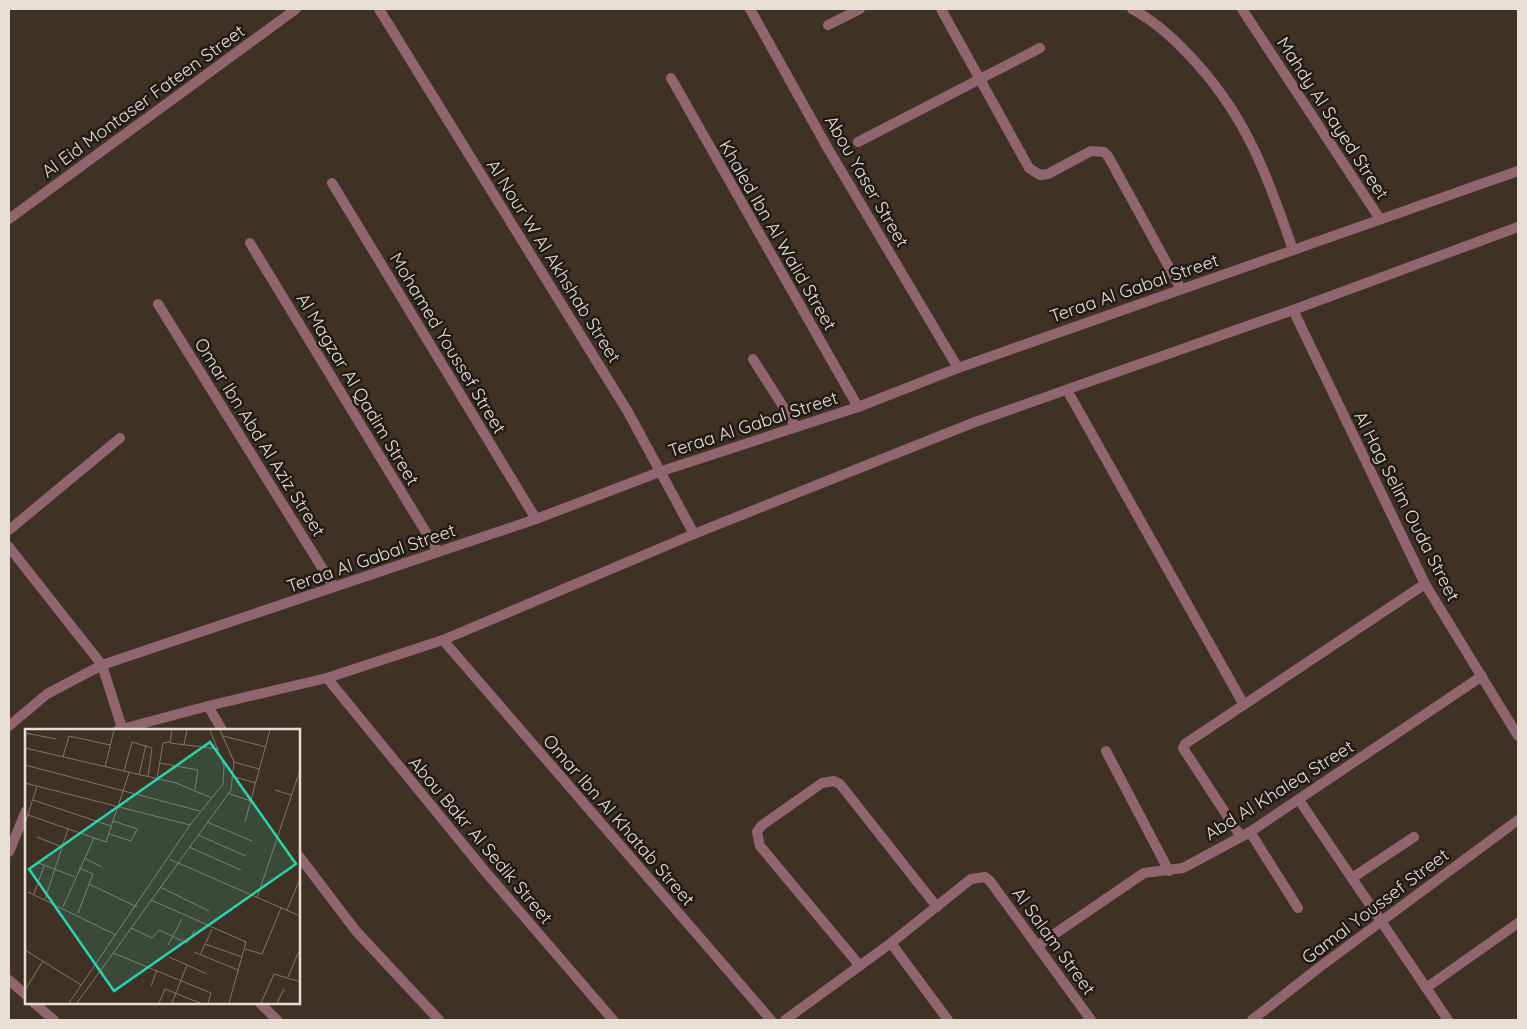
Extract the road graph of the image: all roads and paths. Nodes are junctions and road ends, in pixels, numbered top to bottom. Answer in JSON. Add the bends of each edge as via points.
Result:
{"nodes":[{"id":1,"x":296,"y":9,"type":"edge"},
{"id":2,"x":379,"y":9,"type":"edge"},
{"id":3,"x":750,"y":9,"type":"edge"},
{"id":4,"x":860,"y":9,"type":"edge"},
{"id":5,"x":940,"y":9,"type":"edge"},
{"id":6,"x":1132,"y":9,"type":"edge"},
{"id":7,"x":1242,"y":9,"type":"edge"},
{"id":8,"x":828,"y":25,"type":"dead end"},
{"id":9,"x":1040,"y":48,"type":"dead end"},
{"id":10,"x":671,"y":78,"type":"dead end"},
{"id":11,"x":980,"y":79,"type":"junction"},
{"id":12,"x":858,"y":142,"type":"dead end"},
{"id":13,"x":1518,"y":171,"type":"edge"},
{"id":14,"x":332,"y":183,"type":"dead end"},
{"id":15,"x":9,"y":219,"type":"edge"},
{"id":16,"x":1380,"y":219,"type":"junction"},
{"id":17,"x":1518,"y":227,"type":"edge"},
{"id":18,"x":250,"y":243,"type":"dead end"},
{"id":19,"x":1293,"y":250,"type":"junction"},
{"id":20,"x":1181,"y":289,"type":"junction"},
{"id":21,"x":158,"y":304,"type":"dead end"},
{"id":22,"x":1293,"y":310,"type":"junction"},
{"id":23,"x":753,"y":359,"type":"dead end"},
{"id":24,"x":958,"y":368,"type":"junction"},
{"id":25,"x":1066,"y":390,"type":"junction"},
{"id":26,"x":858,"y":407,"type":"junction"},
{"id":27,"x":796,"y":428,"type":"junction"},
{"id":28,"x":120,"y":438,"type":"dead end"},
{"id":29,"x":662,"y":471,"type":"junction"},
{"id":30,"x":536,"y":519,"type":"junction"},
{"id":31,"x":9,"y":530,"type":"edge"},
{"id":32,"x":694,"y":534,"type":"junction"},
{"id":33,"x":9,"y":547,"type":"edge"},
{"id":34,"x":438,"y":552,"type":"junction"},
{"id":35,"x":1425,"y":584,"type":"junction"},
{"id":36,"x":334,"y":587,"type":"junction"},
{"id":37,"x":443,"y":640,"type":"junction"},
{"id":38,"x":102,"y":665,"type":"junction"},
{"id":39,"x":1482,"y":676,"type":"junction"},
{"id":40,"x":327,"y":678,"type":"junction"},
{"id":41,"x":1244,"y":705,"type":"junction"},
{"id":42,"x":208,"y":706,"type":"junction"},
{"id":43,"x":9,"y":726,"type":"edge"},
{"id":44,"x":120,"y":729,"type":"edge"},
{"id":45,"x":221,"y":729,"type":"edge"},
{"id":46,"x":1518,"y":736,"type":"edge"},
{"id":47,"x":1106,"y":751,"type":"dead end"},
{"id":48,"x":1299,"y":800,"type":"junction"},
{"id":49,"x":25,"y":813,"type":"edge"},
{"id":50,"x":1518,"y":820,"type":"edge"},
{"id":51,"x":1246,"y":835,"type":"junction"},
{"id":52,"x":1414,"y":837,"type":"dead end"},
{"id":53,"x":9,"y":852,"type":"edge"},
{"id":54,"x":300,"y":857,"type":"edge"},
{"id":55,"x":1169,"y":871,"type":"junction"},
{"id":56,"x":1352,"y":878,"type":"junction"},
{"id":57,"x":937,"y":907,"type":"junction"},
{"id":58,"x":1298,"y":908,"type":"dead end"},
{"id":59,"x":1381,"y":921,"type":"junction"},
{"id":60,"x":1518,"y":923,"type":"edge"},
{"id":61,"x":891,"y":943,"type":"junction"},
{"id":62,"x":1037,"y":946,"type":"junction"},
{"id":63,"x":860,"y":966,"type":"junction"},
{"id":64,"x":9,"y":980,"type":"edge"},
{"id":65,"x":1426,"y":988,"type":"junction"},
{"id":66,"x":25,"y":995,"type":"edge"},
{"id":67,"x":35,"y":1004,"type":"edge"},
{"id":68,"x":261,"y":1004,"type":"edge"},
{"id":69,"x":54,"y":1020,"type":"edge"},
{"id":70,"x":277,"y":1020,"type":"edge"},
{"id":71,"x":438,"y":1020,"type":"edge"},
{"id":72,"x":613,"y":1020,"type":"edge"},
{"id":73,"x":771,"y":1020,"type":"edge"},
{"id":74,"x":785,"y":1020,"type":"edge"},
{"id":75,"x":948,"y":1020,"type":"edge"},
{"id":76,"x":1091,"y":1020,"type":"edge"},
{"id":77,"x":1252,"y":1020,"type":"edge"},
{"id":78,"x":1448,"y":1020,"type":"edge"}],
"edges":[{"from":1,"to":15,"type":"street","name":"Al Eid Montaser Fateen Street"},
{"from":2,"to":29,"type":"street","name":"Al Nour W Al Akhshab Street"},
{"from":3,"to":24,"type":"street","name":"Abou Yaser Street"},
{"from":4,"to":8,"type":"street"},
{"from":5,"to":11,"type":"street"},
{"from":6,"to":19,"type":"street","via":[[1176,41],[1232,108],[1254,146]]},
{"from":7,"to":16,"type":"street","name":"Mahdy Al Sayed Street"},
{"from":9,"to":11,"type":"street"},
{"from":10,"to":26,"type":"street","name":"Khaled Ibn Al Walid Street"},
{"from":11,"to":12,"type":"street"},
{"from":11,"to":20,"type":"street","via":[[1035,172],[1048,174],[1091,151],[1104,152],[1108,156]]},
{"from":13,"to":16,"type":"street","name":"Teraa Al Gabal Street"},
{"from":14,"to":30,"type":"street","name":"Mohamed Youssef Street"},
{"from":16,"to":19,"type":"street","name":"Teraa Al Gabal Street"},
{"from":17,"to":22,"type":"street"},
{"from":18,"to":34,"type":"street","name":"Al Magzar Al Qadim Street"},
{"from":19,"to":20,"type":"street","name":"Teraa Al Gabal Street"},
{"from":20,"to":24,"type":"street","name":"Teraa Al Gabal Street"},
{"from":21,"to":36,"type":"street","name":"Omar Ibn Abd Al Aziz Street"},
{"from":22,"to":25,"type":"street"},
{"from":22,"to":35,"type":"street","name":"Al Hag Selim Ouda Street"},
{"from":23,"to":27,"type":"street"},
{"from":24,"to":26,"type":"street","name":"Teraa Al Gabal Street"},
{"from":25,"to":32,"type":"street","via":[[976,422]]},
{"from":25,"to":41,"type":"street"},
{"from":26,"to":27,"type":"street","name":"Teraa Al Gabal Street"},
{"from":27,"to":29,"type":"street","name":"Teraa Al Gabal Street"},
{"from":28,"to":31,"type":"street"},
{"from":29,"to":30,"type":"street","name":"Teraa Al Gabal Street"},
{"from":29,"to":32,"type":"street","name":"Al Nour W Al Akhshab Street"},
{"from":30,"to":34,"type":"street","name":"Teraa Al Gabal Street"},
{"from":32,"to":37,"type":"street"},
{"from":33,"to":38,"type":"street"},
{"from":34,"to":36,"type":"street","name":"Teraa Al Gabal Street"},
{"from":35,"to":39,"type":"street","name":"Al Hag Selim Ouda Street"},
{"from":35,"to":41,"type":"street"},
{"from":36,"to":38,"type":"street","name":"Teraa Al Gabal Street"},
{"from":37,"to":40,"type":"street"},
{"from":37,"to":73,"type":"street","name":"Omar Ibn Al Khatab Street"},
{"from":38,"to":43,"type":"street","name":"Teraa Al Gabal Street","via":[[47,694]]},
{"from":38,"to":44,"type":"street"},
{"from":39,"to":46,"type":"street","name":"Al Hag Selim Ouda Street"},
{"from":39,"to":48,"type":"street","name":"Abd Al Khaleq Street"},
{"from":40,"to":42,"type":"street"},
{"from":40,"to":72,"type":"street","name":"Abou Bakr Al Sedik Street","via":[[484,870]]},
{"from":41,"to":51,"type":"street","via":[[1183,747]]},
{"from":42,"to":44,"type":"street"},
{"from":42,"to":45,"type":"street"},
{"from":47,"to":55,"type":"street"},
{"from":48,"to":51,"type":"street","name":"Abd Al Khaleq Street"},
{"from":48,"to":56,"type":"street"},
{"from":49,"to":53,"type":"street"},
{"from":50,"to":59,"type":"street","name":"Gamal Youssef Street"},
{"from":51,"to":55,"type":"street","name":"Abd Al Khaleq Street","via":[[1183,868]]},
{"from":51,"to":58,"type":"street"},
{"from":52,"to":56,"type":"street"},
{"from":54,"to":71,"type":"street","via":[[356,931]]},
{"from":55,"to":62,"type":"street","name":"Abd Al Khaleq Street","via":[[1144,873]]},
{"from":56,"to":59,"type":"street"},
{"from":57,"to":61,"type":"street"},
{"from":57,"to":62,"type":"street","name":"Al Salam Street","via":[[971,879],[985,878]]},
{"from":57,"to":63,"type":"street","via":[[840,784],[834,781],[822,783],[761,826],[757,832],[760,846]]},
{"from":59,"to":65,"type":"street"},
{"from":59,"to":77,"type":"street","name":"Gamal Youssef Street"},
{"from":60,"to":65,"type":"street"},
{"from":61,"to":63,"type":"street"},
{"from":61,"to":75,"type":"street"},
{"from":62,"to":76,"type":"street","name":"Al Salam Street"},
{"from":63,"to":74,"type":"street"},
{"from":64,"to":66,"type":"street"},
{"from":65,"to":78,"type":"street"},
{"from":67,"to":69,"type":"street"},
{"from":68,"to":70,"type":"street"}]}
